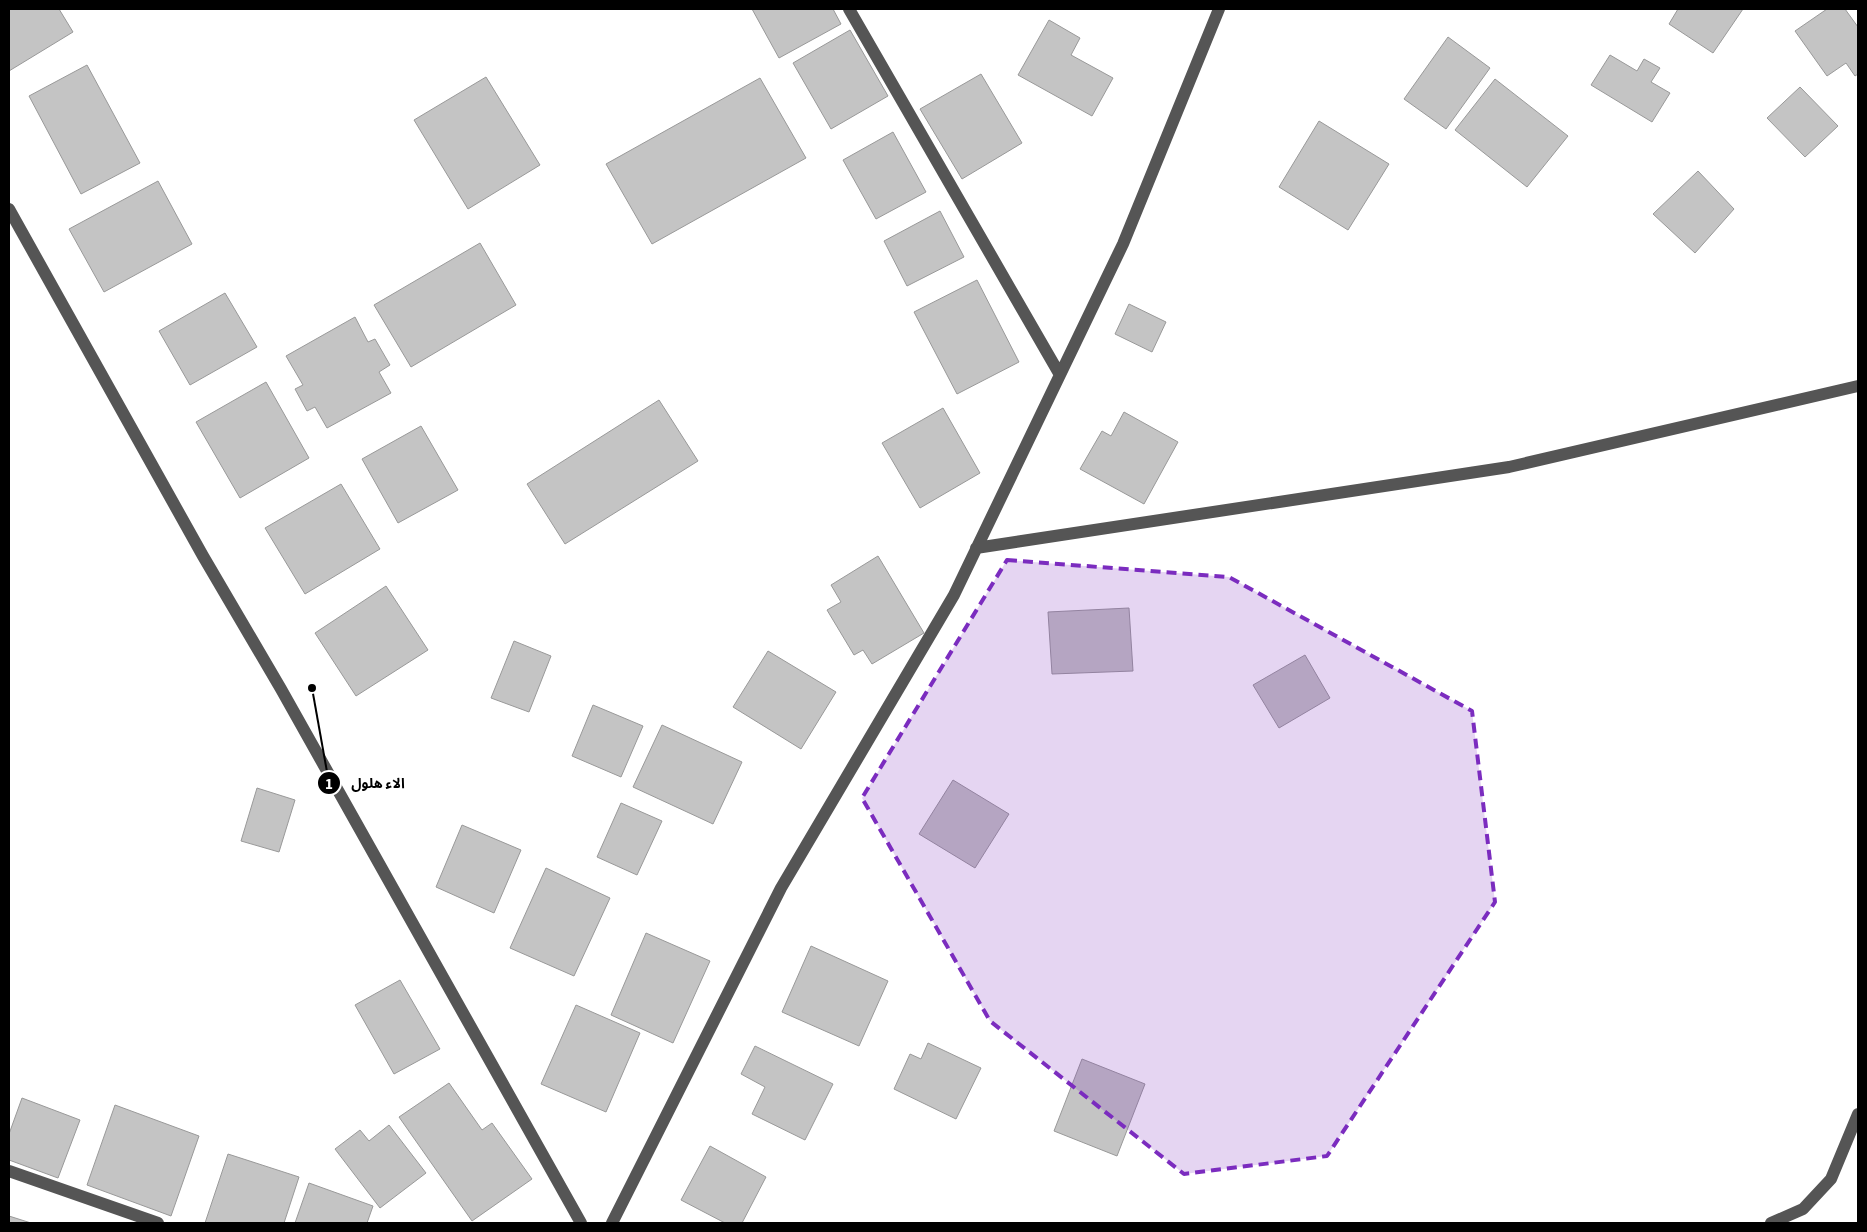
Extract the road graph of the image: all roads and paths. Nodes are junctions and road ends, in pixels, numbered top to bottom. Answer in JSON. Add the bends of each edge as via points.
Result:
{"nodes":[{"id":1,"x":849,"y":9,"type":"edge"},
{"id":2,"x":1219,"y":9,"type":"edge"},
{"id":3,"x":9,"y":209,"type":"edge"},
{"id":4,"x":1060,"y":375,"type":"junction"},
{"id":5,"x":1858,"y":386,"type":"edge"},
{"id":6,"x":976,"y":548,"type":"junction"},
{"id":7,"x":1858,"y":1114,"type":"edge"},
{"id":8,"x":9,"y":1171,"type":"edge"},
{"id":9,"x":158,"y":1223,"type":"edge"},
{"id":10,"x":581,"y":1223,"type":"edge"},
{"id":11,"x":612,"y":1223,"type":"edge"},
{"id":12,"x":1771,"y":1223,"type":"edge"}],
"edges":[{"from":1,"to":4,"type":"street"},
{"from":2,"to":4,"type":"street","via":[[1123,244]]},
{"from":3,"to":10,"type":"street"},
{"from":4,"to":6,"type":"street"},
{"from":5,"to":6,"type":"street","via":[[1509,467]]},
{"from":6,"to":11,"type":"street","via":[[954,596],[781,888]]},
{"from":7,"to":12,"type":"street","via":[[1831,1179],[1803,1209]]},
{"from":8,"to":9,"type":"street"}]}
